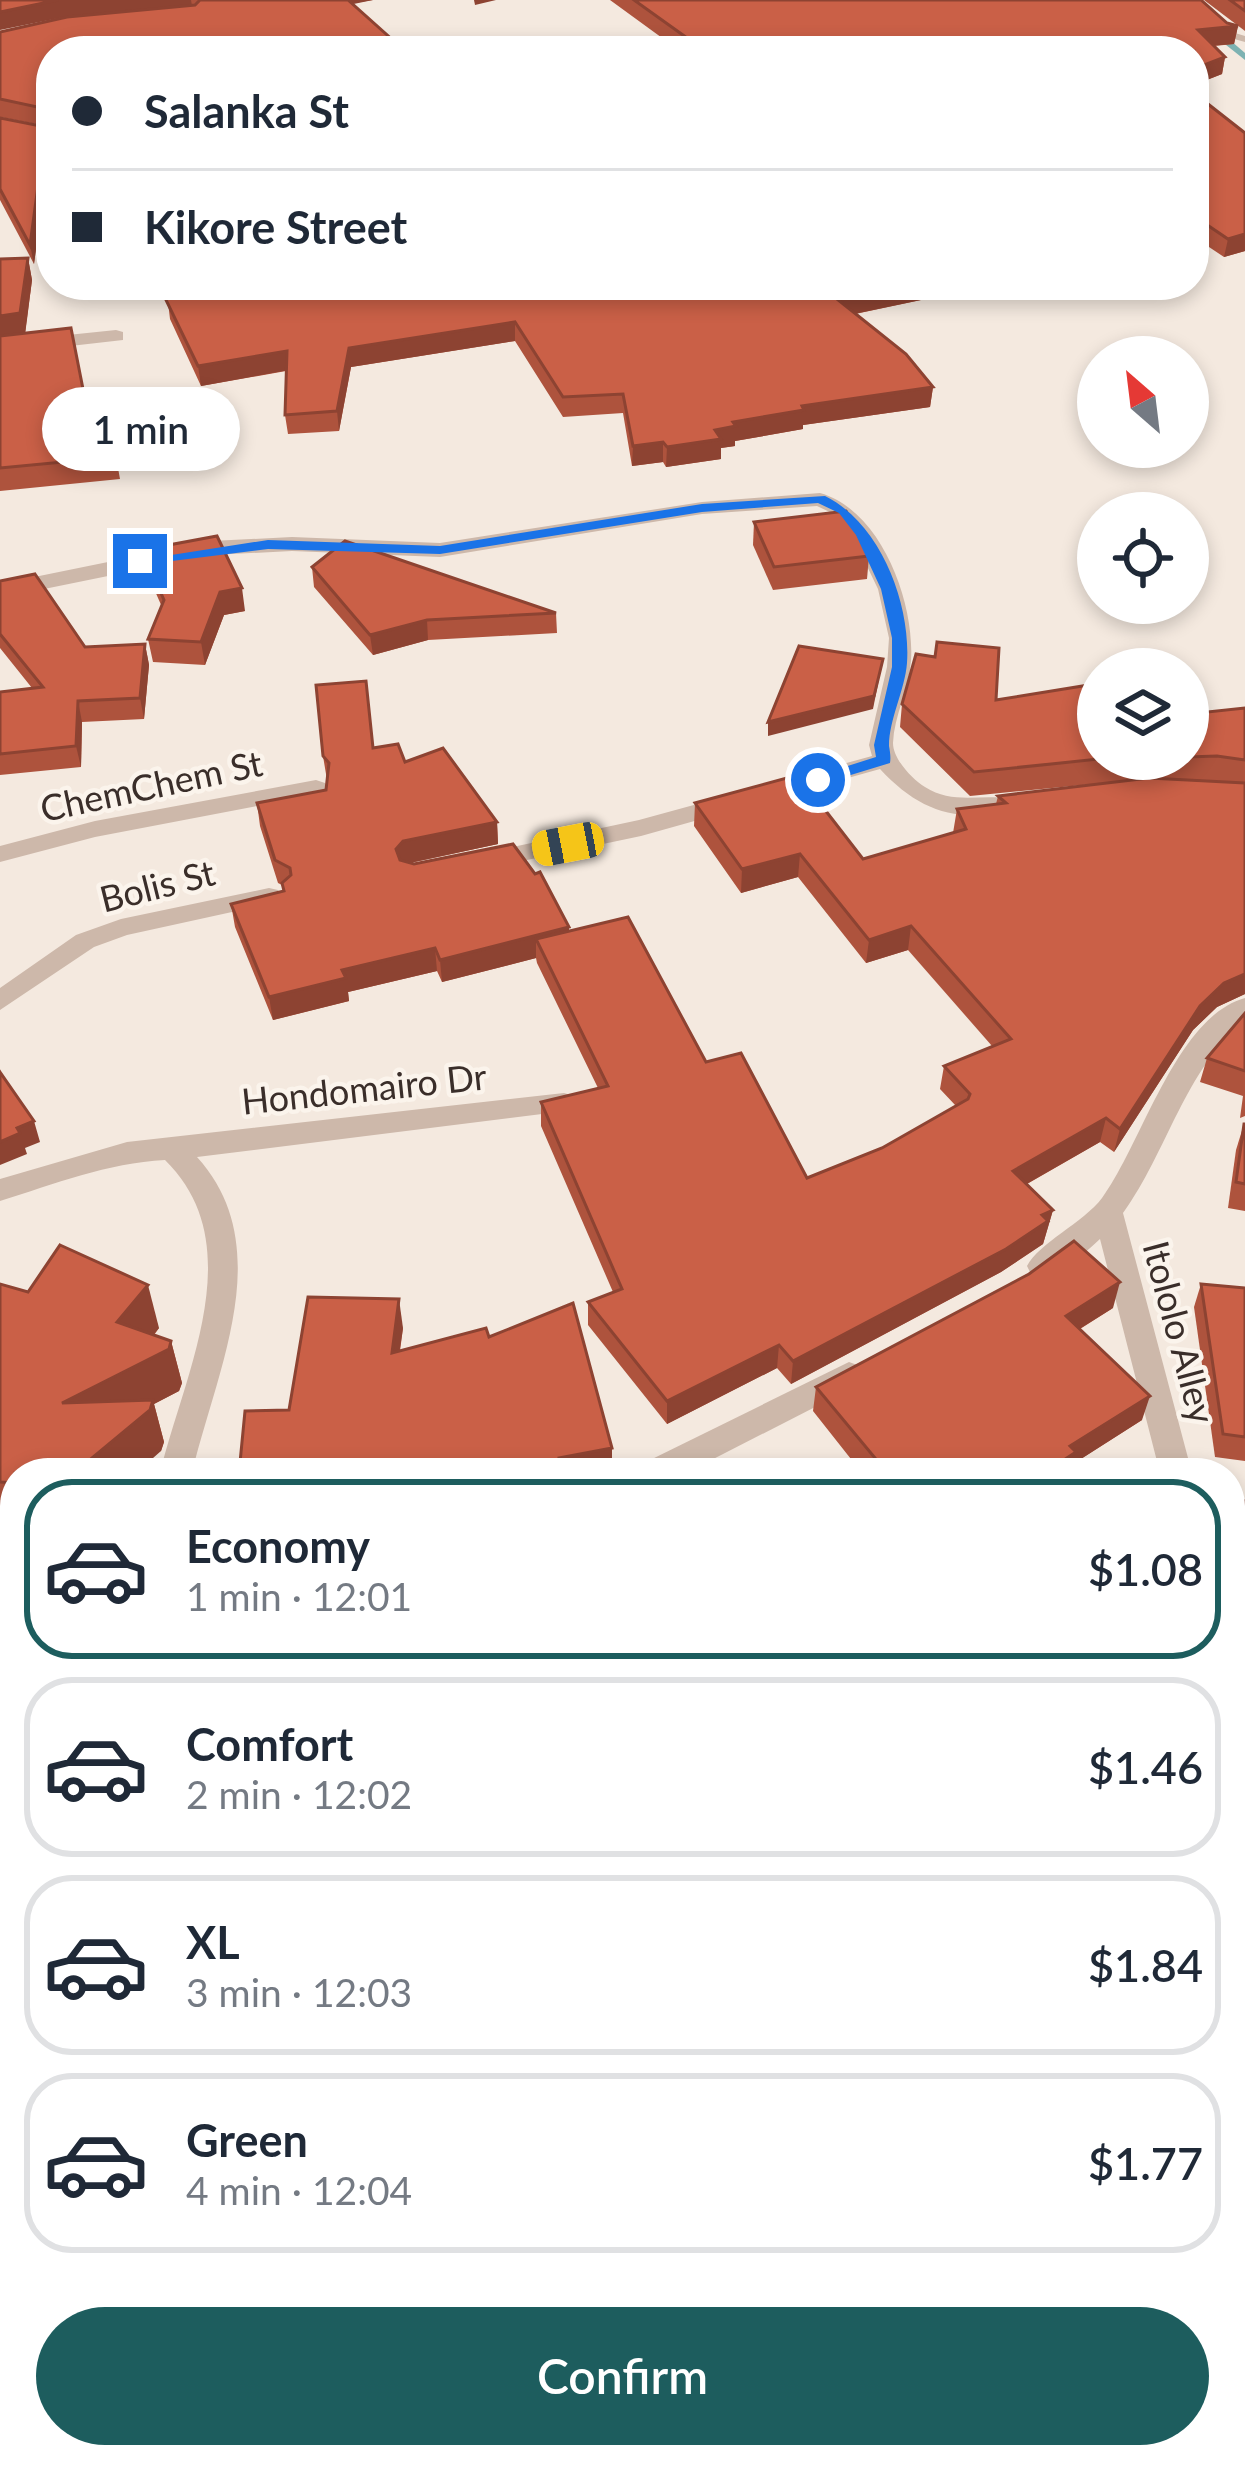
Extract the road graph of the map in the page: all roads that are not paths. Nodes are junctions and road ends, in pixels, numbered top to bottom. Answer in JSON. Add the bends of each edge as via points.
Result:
{"nodes":[{"id":1,"x":1191,"y":0,"type":"edge"},
{"id":2,"x":1245,"y":39,"type":"edge"},
{"id":3,"x":116,"y":336,"type":"dead end"},
{"id":4,"x":0,"y":348,"type":"edge"},
{"id":5,"x":0,"y":591,"type":"edge"},
{"id":6,"x":885,"y":760,"type":"junction"},
{"id":7,"x":316,"y":788,"type":"edge"},
{"id":8,"x":1024,"y":803,"type":"edge"},
{"id":9,"x":0,"y":854,"type":"edge"},
{"id":10,"x":454,"y":867,"type":"edge"},
{"id":11,"x":278,"y":895,"type":"edge"},
{"id":12,"x":0,"y":1000,"type":"edge"},
{"id":13,"x":1245,"y":1007,"type":"edge"},
{"id":14,"x":564,"y":1103,"type":"edge"},
{"id":15,"x":172,"y":1149,"type":"junction"},
{"id":16,"x":0,"y":1190,"type":"edge"},
{"id":17,"x":1108,"y":1211,"type":"junction"},
{"id":18,"x":1012,"y":1285,"type":"edge"},
{"id":19,"x":870,"y":1363,"type":"edge"},
{"id":20,"x":180,"y":1458,"type":"edge"},
{"id":21,"x":685,"y":1458,"type":"edge"},
{"id":22,"x":1173,"y":1458,"type":"edge"}],
"edges":[{"from":1,"to":2,"type":"lane"},
{"from":3,"to":4,"type":"street"},
{"from":5,"to":6,"type":"street","via":[[212,548],[440,550],[702,508],[820,499],[844,510],[889,589],[899,667],[881,745]]},
{"from":6,"to":8,"type":"street","via":[[915,792],[949,807]]},
{"from":6,"to":10,"type":"street","via":[[661,823]]},
{"from":7,"to":9,"type":"street","name":"ChemChem St"},
{"from":11,"to":12,"type":"street","name":"Bolis St","via":[[85,940]]},
{"from":13,"to":17,"type":"street","via":[[1192,1054]]},
{"from":14,"to":15,"type":"street","name":"Hondomairo Dr"},
{"from":15,"to":16,"type":"street","name":"Hondomairo Dr","via":[[87,1159]]},
{"from":15,"to":20,"type":"street","via":[[200,1175],[224,1238]]},
{"from":17,"to":18,"type":"street"},
{"from":17,"to":22,"type":"street","name":"Itololo Alley"},
{"from":19,"to":21,"type":"street"}]}
